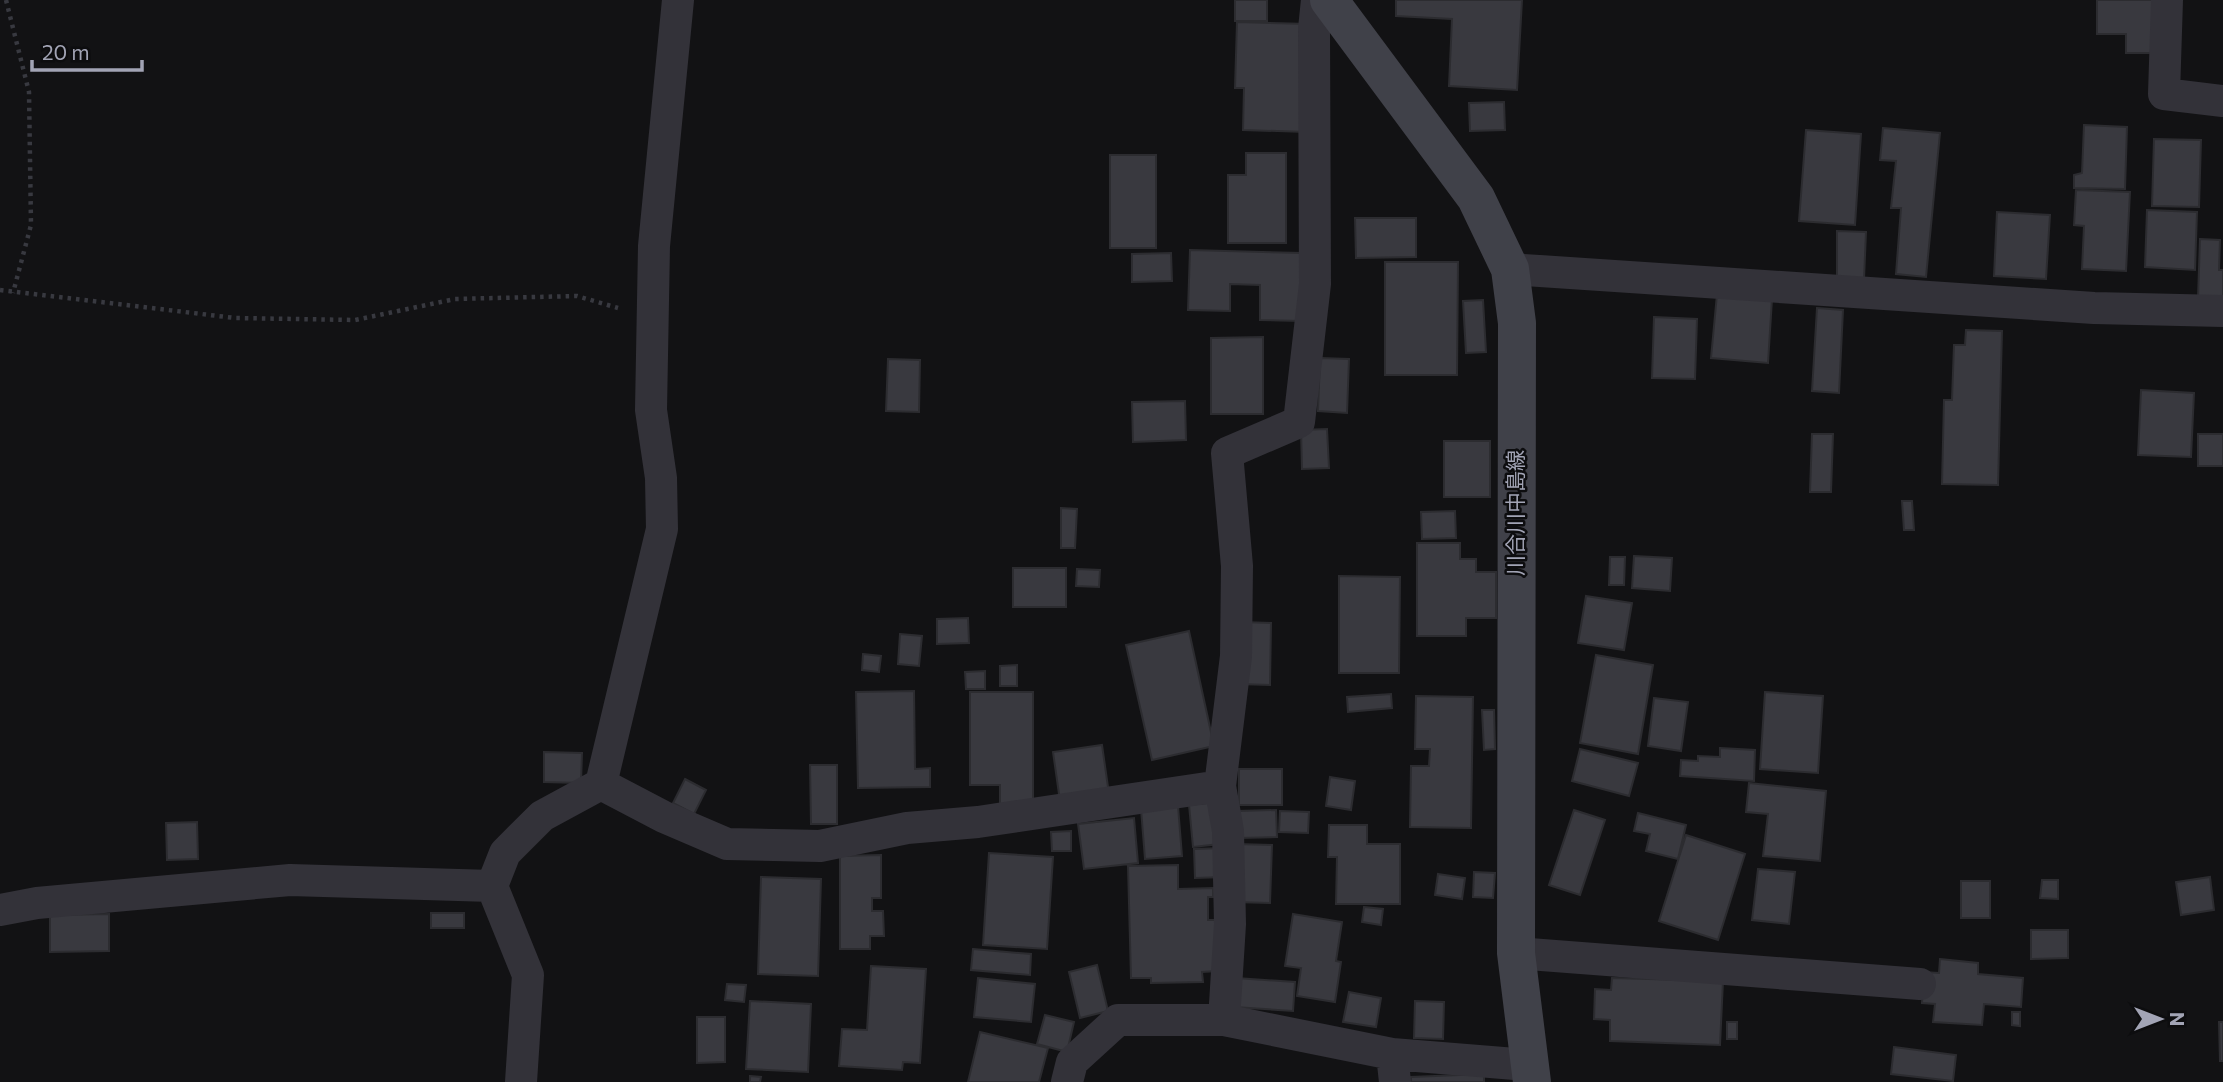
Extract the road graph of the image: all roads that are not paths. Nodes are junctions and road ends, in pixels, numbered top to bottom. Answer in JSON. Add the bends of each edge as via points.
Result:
{"nodes":[{"id":1,"x":678,"y":0,"type":"edge"},
{"id":2,"x":1317,"y":0,"type":"edge"},
{"id":3,"x":1329,"y":0,"type":"edge"},
{"id":4,"x":2167,"y":0,"type":"edge"},
{"id":5,"x":2223,"y":101,"type":"edge"},
{"id":6,"x":1510,"y":269,"type":"junction"},
{"id":7,"x":2223,"y":311,"type":"edge"},
{"id":8,"x":601,"y":784,"type":"junction"},
{"id":9,"x":1220,"y":786,"type":"junction"},
{"id":10,"x":492,"y":886,"type":"junction"},
{"id":11,"x":0,"y":910,"type":"edge"},
{"id":12,"x":1516,"y":953,"type":"junction"},
{"id":13,"x":1920,"y":984,"type":"dead end"},
{"id":14,"x":1224,"y":1020,"type":"junction"},
{"id":15,"x":1394,"y":1068,"type":"edge"},
{"id":16,"x":1530,"y":1073,"type":"edge"},
{"id":17,"x":521,"y":1082,"type":"edge"},
{"id":18,"x":1067,"y":1082,"type":"edge"}],
"edges":[{"from":1,"to":8,"type":"street","via":[[654,246],[651,410],[661,478],[662,528]]},
{"from":2,"to":9,"type":"street","via":[[1315,284],[1299,422],[1227,453],[1237,566],[1236,656]]},
{"from":3,"to":6,"type":"main road","name":"川合川中島線","via":[[1476,198]]},
{"from":4,"to":5,"type":"street","via":[[2164,94]]},
{"from":6,"to":7,"type":"street","via":[[2094,308]]},
{"from":6,"to":12,"type":"main road","name":"川合川中島線","via":[[1517,323]]},
{"from":8,"to":9,"type":"street","via":[[727,844],[820,846],[906,828]]},
{"from":8,"to":10,"type":"street","via":[[542,816],[505,853]]},
{"from":9,"to":14,"type":"street","via":[[1228,831],[1230,924]]},
{"from":10,"to":11,"type":"street","via":[[290,880]]},
{"from":10,"to":17,"type":"street","via":[[528,975]]},
{"from":12,"to":13,"type":"street"},
{"from":12,"to":16,"type":"main road","name":"川合川中島線"},
{"from":14,"to":15,"type":"street"},
{"from":14,"to":18,"type":"street","via":[[1118,1020],[1072,1062]]},
{"from":15,"to":16,"type":"street"}]}
